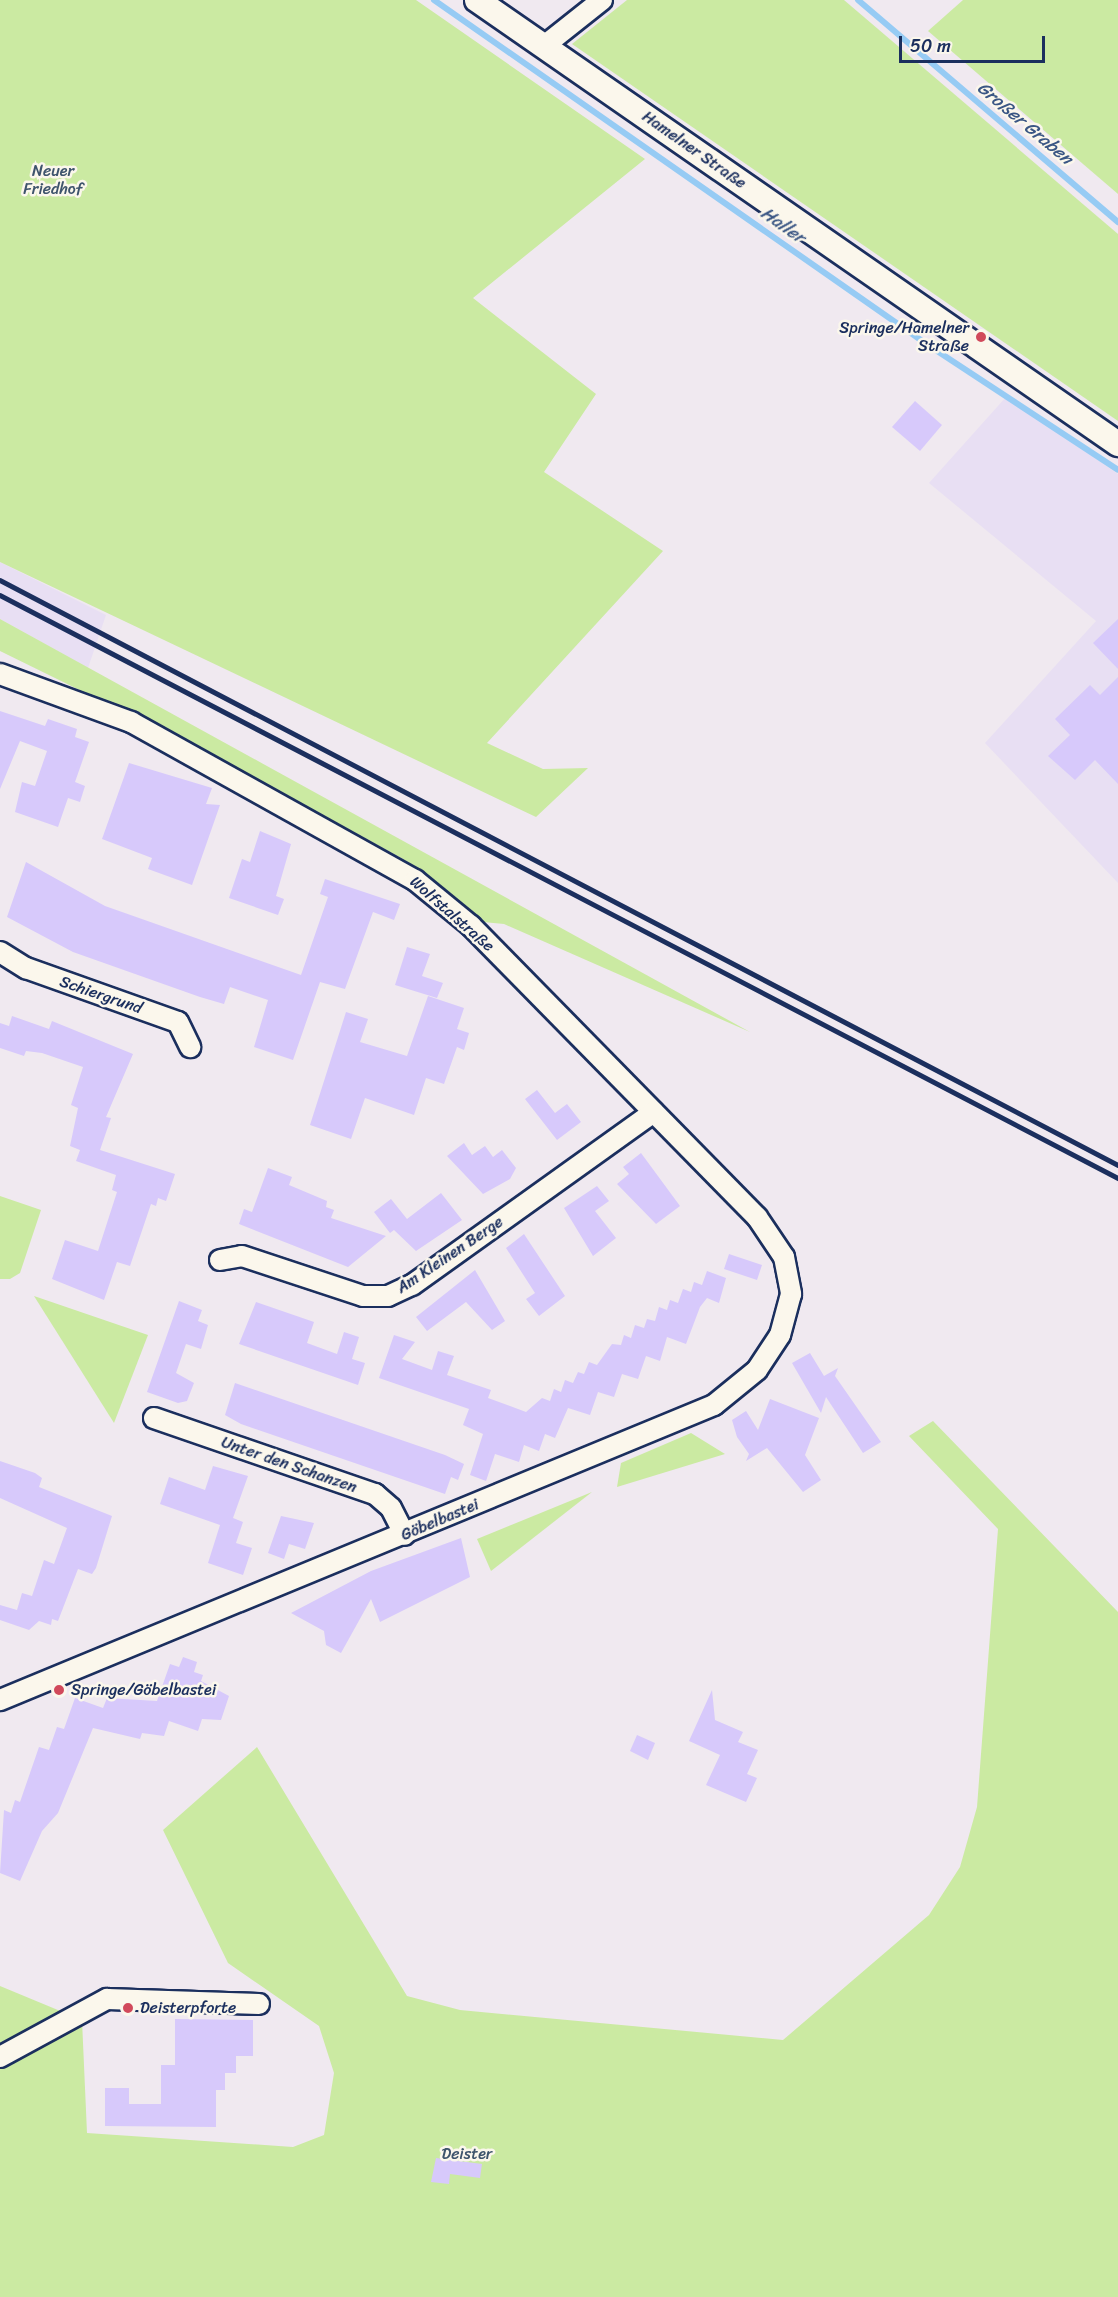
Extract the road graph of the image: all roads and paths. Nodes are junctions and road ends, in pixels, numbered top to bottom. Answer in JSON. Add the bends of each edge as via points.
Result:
{"nodes":[{"id":1,"x":477,"y":0,"type":"edge"},
{"id":2,"x":602,"y":0,"type":"edge"},
{"id":3,"x":544,"y":46,"type":"junction"},
{"id":4,"x":1118,"y":444,"type":"edge"},
{"id":5,"x":0,"y":674,"type":"edge"},
{"id":6,"x":0,"y":952,"type":"edge"},
{"id":7,"x":190,"y":1047,"type":"dead end"},
{"id":8,"x":654,"y":1112,"type":"junction"},
{"id":9,"x":784,"y":1257,"type":"joint"},
{"id":10,"x":220,"y":1260,"type":"dead end"},
{"id":11,"x":154,"y":1418,"type":"dead end"},
{"id":12,"x":405,"y":1535,"type":"junction"},
{"id":13,"x":0,"y":1700,"type":"edge"},
{"id":14,"x":259,"y":2004,"type":"dead end"},
{"id":15,"x":0,"y":2056,"type":"edge"}],
"edges":[{"from":1,"to":3,"type":"street","name":"Hamelner Straße"},
{"from":2,"to":3,"type":"street"},
{"from":3,"to":4,"type":"street","name":"Hamelner Straße"},
{"from":5,"to":8,"type":"street","name":"Wolfstalstraße","via":[[131,722],[416,880],[471,926]]},
{"from":6,"to":7,"type":"street","name":"Schiergrund","via":[[26,968],[178,1022]]},
{"from":8,"to":9,"type":"street","name":"Wolfstalstraße","via":[[757,1217]]},
{"from":8,"to":10,"type":"street","name":"Am Kleinen Berge","via":[[388,1296],[363,1296],[242,1256]]},
{"from":9,"to":12,"type":"street","name":"Göbelbastei","via":[[791,1294],[780,1335],[757,1370],[714,1405]]},
{"from":11,"to":12,"type":"street","name":"Unter den Schanzen","via":[[375,1494],[391,1508]]},
{"from":12,"to":13,"type":"street","name":"Göbelbastei"},
{"from":14,"to":15,"type":"street","via":[[107,1999]]}]}
